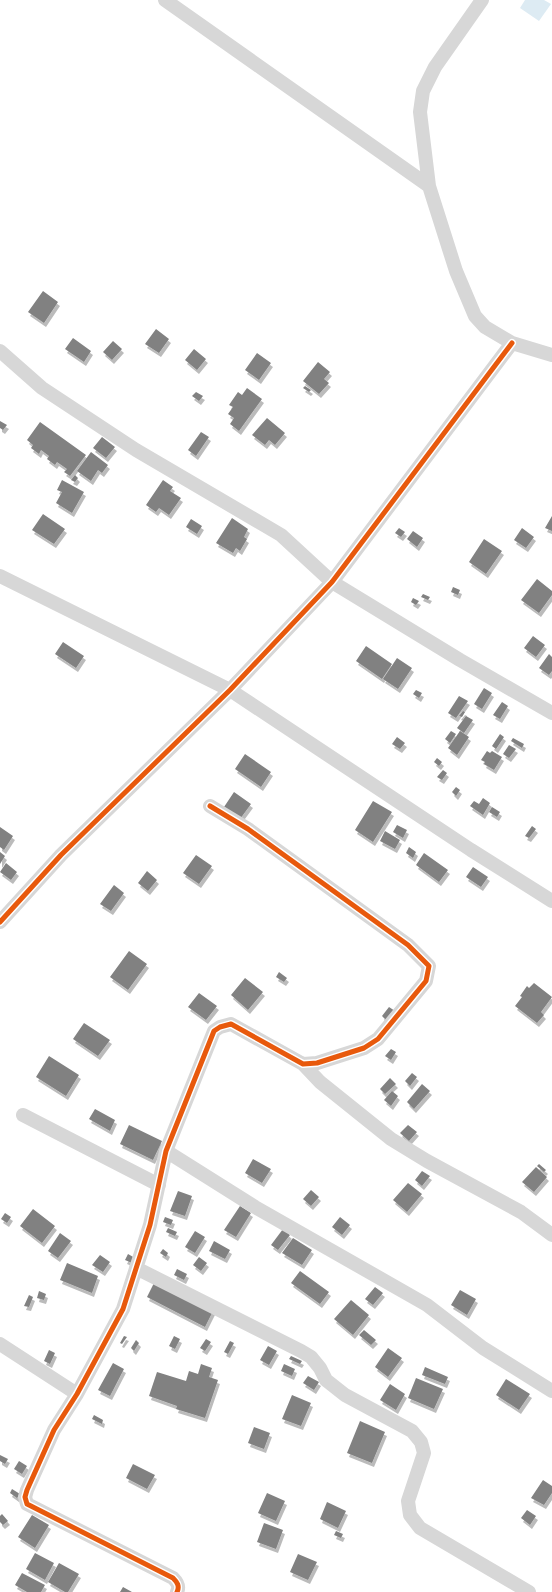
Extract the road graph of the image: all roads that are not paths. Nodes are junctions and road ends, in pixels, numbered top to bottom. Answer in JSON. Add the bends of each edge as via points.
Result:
{"nodes":[{"id":1,"x":165,"y":0,"type":"edge"},
{"id":2,"x":482,"y":0,"type":"edge"},
{"id":3,"x":429,"y":186,"type":"junction"},
{"id":4,"x":512,"y":343,"type":"junction"},
{"id":5,"x":0,"y":351,"type":"edge"},
{"id":6,"x":552,"y":355,"type":"edge"},
{"id":7,"x":0,"y":576,"type":"edge"},
{"id":8,"x":332,"y":582,"type":"junction"},
{"id":9,"x":230,"y":690,"type":"junction"},
{"id":10,"x":552,"y":713,"type":"edge"},
{"id":11,"x":210,"y":806,"type":"dead end"},
{"id":12,"x":552,"y":901,"type":"edge"},
{"id":13,"x":0,"y":922,"type":"edge"},
{"id":14,"x":303,"y":1064,"type":"junction"},
{"id":15,"x":23,"y":1115,"type":"dead end"},
{"id":16,"x":166,"y":1151,"type":"junction"},
{"id":17,"x":159,"y":1185,"type":"junction"},
{"id":18,"x":552,"y":1235,"type":"edge"},
{"id":19,"x":136,"y":1268,"type":"junction"},
{"id":20,"x":0,"y":1344,"type":"edge"},
{"id":21,"x":552,"y":1391,"type":"edge"},
{"id":22,"x":77,"y":1394,"type":"junction"},
{"id":23,"x":178,"y":1592,"type":"edge"},
{"id":24,"x":529,"y":1592,"type":"edge"}],
"edges":[{"from":1,"to":3,"type":"street"},
{"from":2,"to":3,"type":"street","via":[[435,67],[423,92],[420,112]]},
{"from":3,"to":4,"type":"street","via":[[456,271],[475,316],[485,327]]},
{"from":4,"to":6,"type":"street"},
{"from":4,"to":8,"type":"street"},
{"from":5,"to":8,"type":"street","via":[[42,388],[136,450],[281,535]]},
{"from":7,"to":9,"type":"street"},
{"from":8,"to":9,"type":"street"},
{"from":8,"to":10,"type":"street"},
{"from":9,"to":12,"type":"street"},
{"from":9,"to":13,"type":"street","via":[[62,855]]},
{"from":11,"to":14,"type":"street","via":[[248,829],[401,941],[429,966],[426,981],[378,1039],[364,1048],[317,1063]]},
{"from":14,"to":16,"type":"street","via":[[231,1024],[220,1027],[214,1032]]},
{"from":14,"to":18,"type":"street","via":[[320,1082],[391,1139],[521,1212]]},
{"from":15,"to":17,"type":"street"},
{"from":16,"to":17,"type":"street"},
{"from":16,"to":21,"type":"street","via":[[255,1207],[427,1305],[483,1348]]},
{"from":17,"to":19,"type":"street","via":[[150,1225]]},
{"from":19,"to":22,"type":"street","via":[[123,1308]]},
{"from":19,"to":24,"type":"street","via":[[301,1351],[311,1357],[326,1380],[346,1395],[412,1431],[421,1442],[424,1454],[408,1500],[410,1515],[420,1528]]},
{"from":20,"to":22,"type":"street"},
{"from":22,"to":23,"type":"street","via":[[51,1437],[27,1490],[26,1504],[173,1578],[177,1582]]}]}
